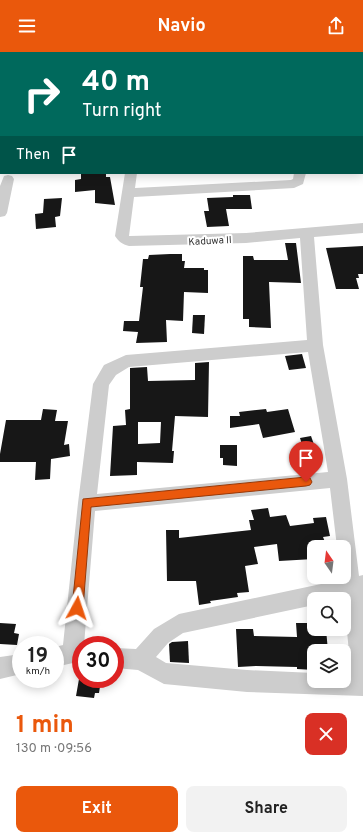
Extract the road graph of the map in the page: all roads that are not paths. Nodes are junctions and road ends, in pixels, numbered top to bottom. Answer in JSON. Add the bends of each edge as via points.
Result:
{"nodes":[{"id":1,"x":132,"y":174,"type":"edge"},
{"id":2,"x":300,"y":174,"type":"edge"},
{"id":3,"x":7,"y":178,"type":"edge"},
{"id":4,"x":128,"y":193,"type":"junction"},
{"id":5,"x":0,"y":213,"type":"edge"},
{"id":6,"x":363,"y":228,"type":"edge"},
{"id":7,"x":306,"y":234,"type":"junction"},
{"id":8,"x":315,"y":345,"type":"junction"},
{"id":9,"x":338,"y":479,"type":"junction"},
{"id":10,"x":87,"y":503,"type":"junction"},
{"id":11,"x":357,"y":586,"type":"edge"},
{"id":12,"x":70,"y":655,"type":"edge"},
{"id":13,"x":124,"y":659,"type":"edge"},
{"id":14,"x":140,"y":660,"type":"junction"},
{"id":15,"x":12,"y":666,"type":"edge"},
{"id":16,"x":0,"y":668,"type":"edge"},
{"id":17,"x":363,"y":685,"type":"edge"}],
"edges":[{"from":1,"to":4,"type":"street","name":"Kaduwa II"},
{"from":2,"to":4,"type":"street","via":[[299,181],[294,184]]},
{"from":3,"to":5,"type":"street"},
{"from":4,"to":7,"type":"street","name":"Kaduwa II","via":[[122,236],[129,242]]},
{"from":6,"to":7,"type":"street","name":"Kaduwa II"},
{"from":7,"to":8,"type":"street"},
{"from":8,"to":9,"type":"street"},
{"from":8,"to":10,"type":"street","via":[[126,361],[110,370],[101,384]]},
{"from":9,"to":10,"type":"street"},
{"from":9,"to":11,"type":"street"},
{"from":10,"to":12,"type":"street"},
{"from":11,"to":14,"type":"street","via":[[180,624],[161,636]]},
{"from":11,"to":17,"type":"street"},
{"from":13,"to":14,"type":"street"},
{"from":14,"to":17,"type":"street","via":[[164,673],[247,681]]},
{"from":15,"to":16,"type":"street"}]}
